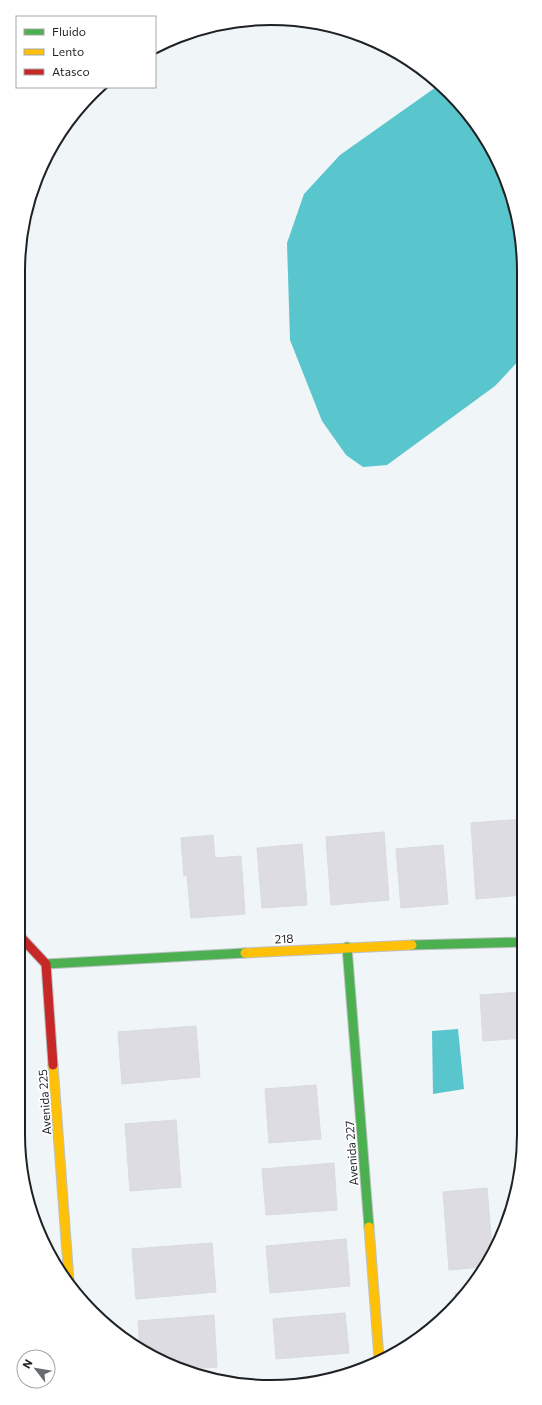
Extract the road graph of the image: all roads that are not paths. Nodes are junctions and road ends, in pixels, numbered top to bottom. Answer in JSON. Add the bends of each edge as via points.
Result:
{"nodes":[{"id":1,"x":25,"y":942,"type":"edge"},
{"id":2,"x":517,"y":942,"type":"edge"},
{"id":3,"x":347,"y":947,"type":"junction"},
{"id":4,"x":46,"y":964,"type":"junction"},
{"id":5,"x":68,"y":1273,"type":"edge"},
{"id":6,"x":379,"y":1355,"type":"edge"}],
"edges":[{"from":1,"to":4,"type":"street"},
{"from":2,"to":3,"type":"street","name":"218"},
{"from":3,"to":4,"type":"street","name":"218"},
{"from":3,"to":6,"type":"street","name":"Avenida 227"},
{"from":4,"to":5,"type":"street","name":"Avenida 225"}]}
